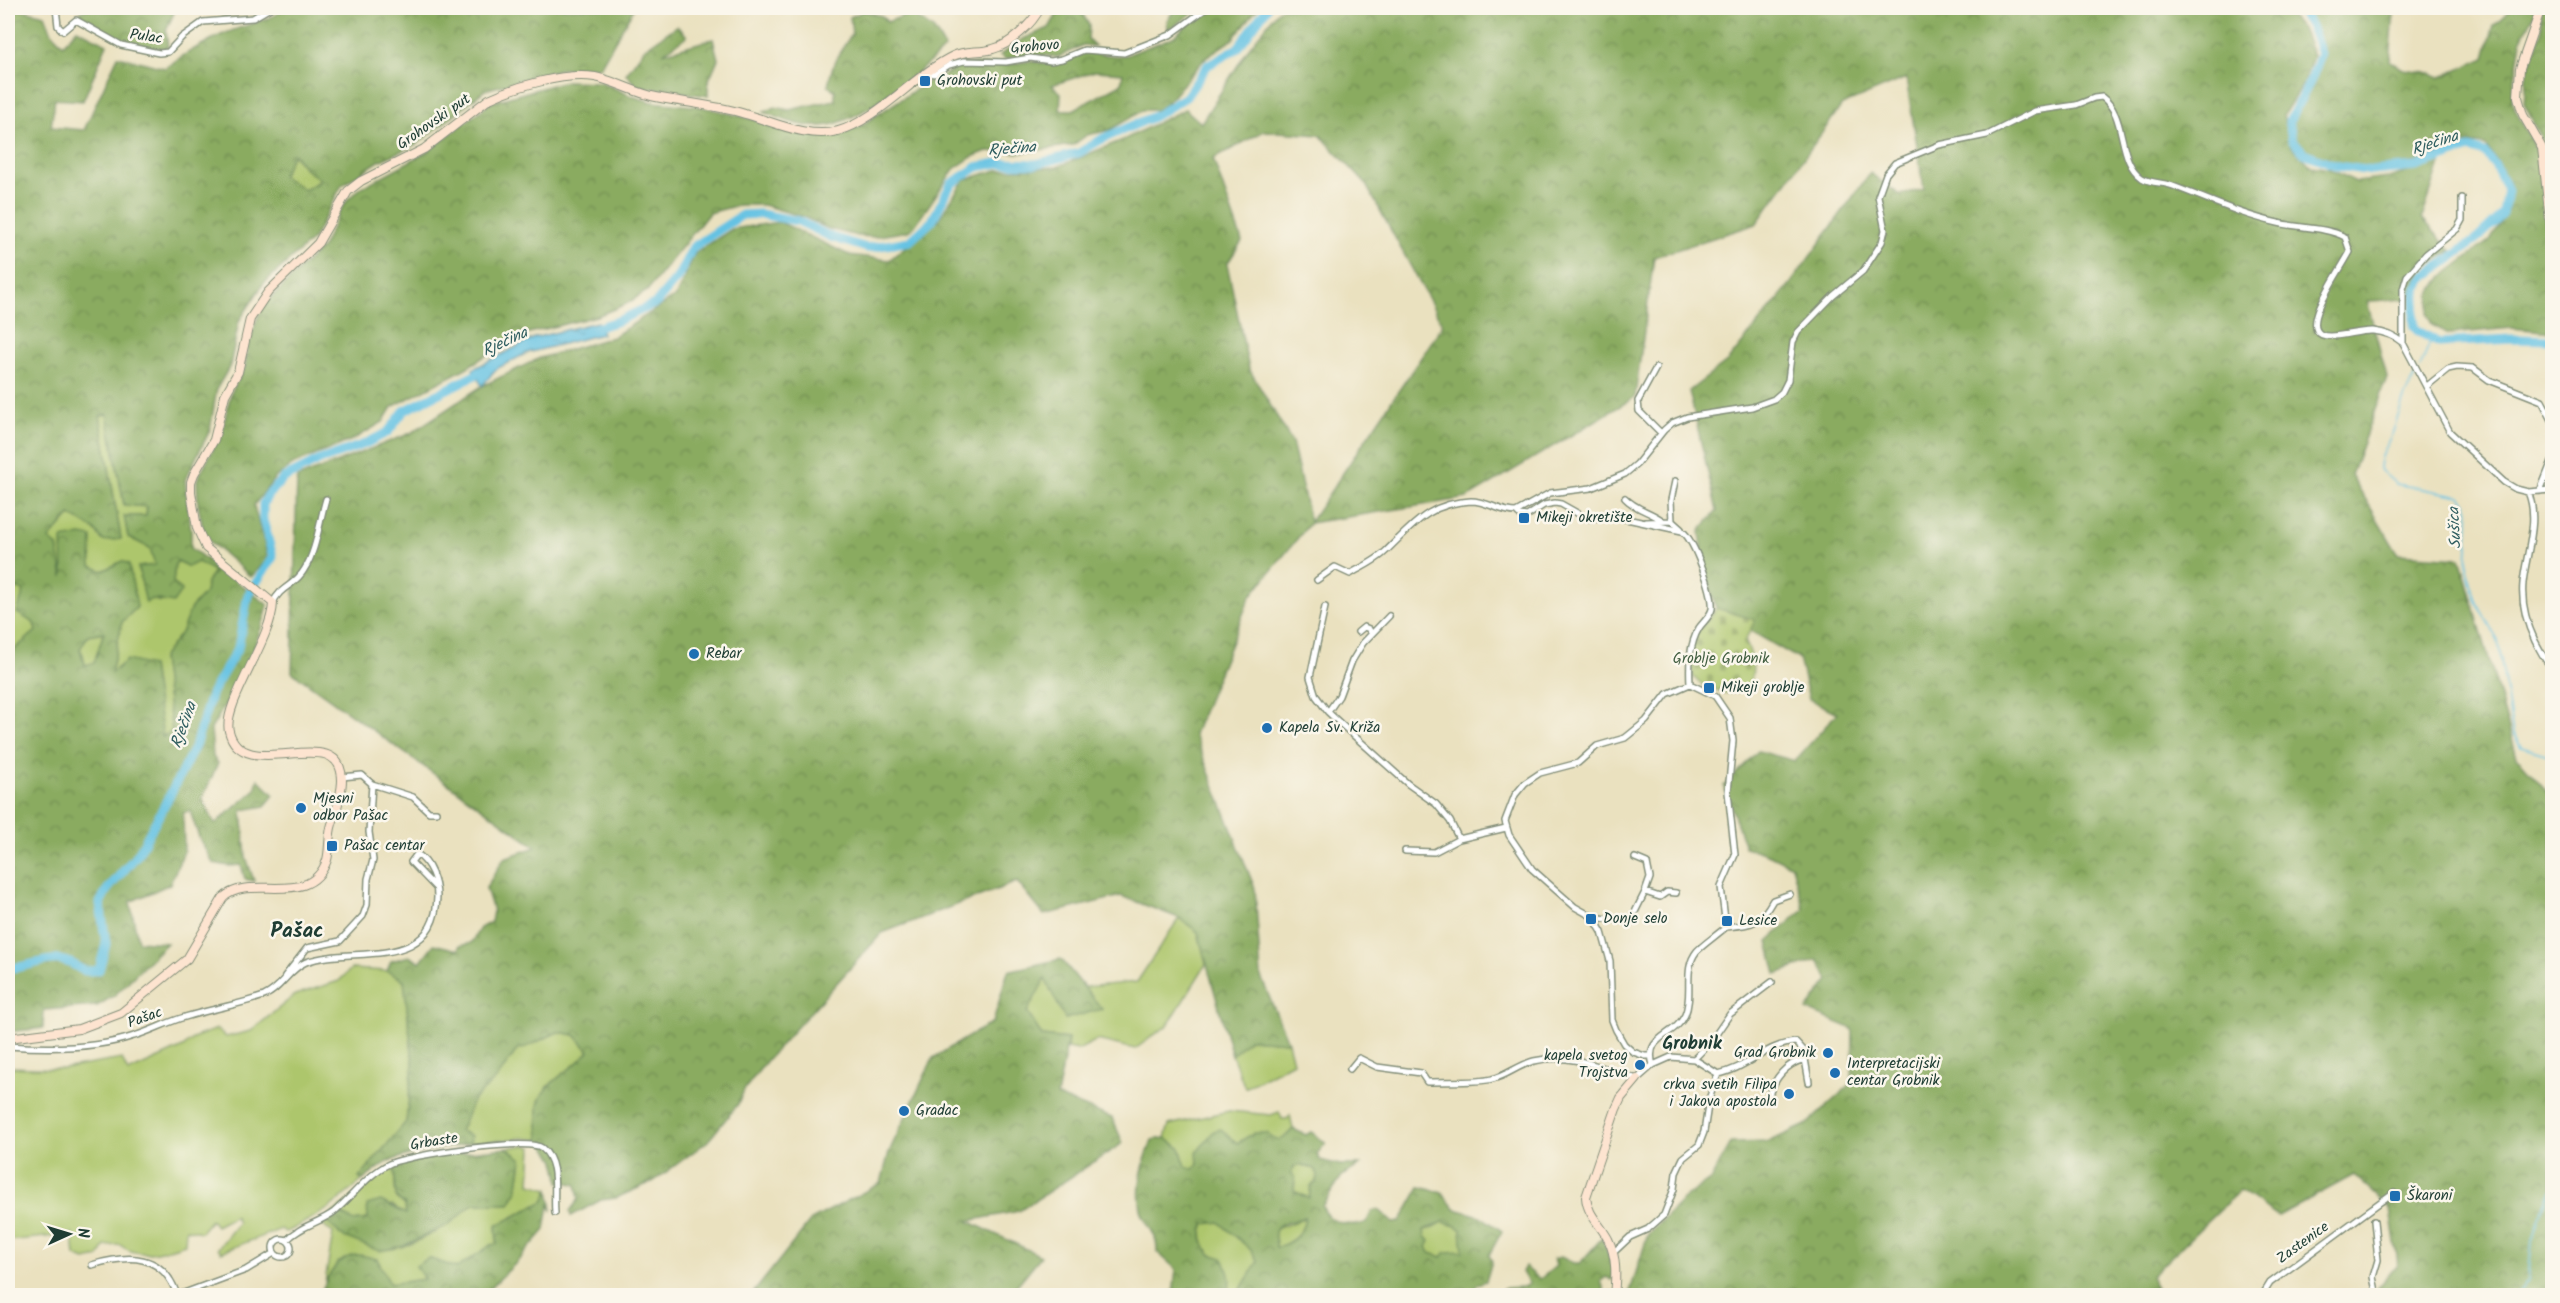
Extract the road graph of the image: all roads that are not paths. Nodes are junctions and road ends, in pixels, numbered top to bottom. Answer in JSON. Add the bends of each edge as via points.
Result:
{"nodes":[{"id":1,"x":56,"y":8,"type":"edge"},
{"id":2,"x":270,"y":8,"type":"edge"},
{"id":3,"x":1040,"y":8,"type":"edge"},
{"id":4,"x":1207,"y":8,"type":"edge"},
{"id":5,"x":2541,"y":8,"type":"edge"},
{"id":6,"x":928,"y":72,"type":"junction"},
{"id":7,"x":2462,"y":198,"type":"dead end"},
{"id":8,"x":2553,"y":239,"type":"edge"},
{"id":9,"x":2403,"y":343,"type":"junction"},
{"id":10,"x":1656,"y":368,"type":"dead end"},
{"id":11,"x":2427,"y":386,"type":"junction"},
{"id":12,"x":2550,"y":412,"type":"edge"},
{"id":13,"x":2553,"y":420,"type":"edge"},
{"id":14,"x":1661,"y":433,"type":"junction"},
{"id":15,"x":2553,"y":461,"type":"edge"},
{"id":16,"x":1675,"y":481,"type":"dead end"},
{"id":17,"x":2553,"y":490,"type":"edge"},
{"id":18,"x":2540,"y":491,"type":"junction"},
{"id":19,"x":2528,"y":492,"type":"junction"},
{"id":20,"x":1625,"y":498,"type":"dead end"},
{"id":21,"x":326,"y":499,"type":"dead end"},
{"id":22,"x":1516,"y":512,"type":"junction"},
{"id":23,"x":1663,"y":521,"type":"junction"},
{"id":24,"x":1672,"y":521,"type":"junction"},
{"id":25,"x":1642,"y":523,"type":"junction"},
{"id":26,"x":1682,"y":531,"type":"junction"},
{"id":27,"x":1317,"y":580,"type":"dead end"},
{"id":28,"x":271,"y":600,"type":"junction"},
{"id":29,"x":1325,"y":607,"type":"dead end"},
{"id":30,"x":1389,"y":616,"type":"dead end"},
{"id":31,"x":1358,"y":632,"type":"dead end"},
{"id":32,"x":1371,"y":633,"type":"junction"},
{"id":33,"x":2553,"y":668,"type":"edge"},
{"id":34,"x":1690,"y":684,"type":"junction"},
{"id":35,"x":1328,"y":712,"type":"junction"},
{"id":36,"x":342,"y":777,"type":"junction"},
{"id":37,"x":372,"y":784,"type":"junction"},
{"id":38,"x":436,"y":812,"type":"dead end"},
{"id":39,"x":1506,"y":828,"type":"junction"},
{"id":40,"x":1459,"y":839,"type":"junction"},
{"id":41,"x":1405,"y":850,"type":"dead end"},
{"id":42,"x":1635,"y":858,"type":"dead end"},
{"id":43,"x":435,"y":887,"type":"junction"},
{"id":44,"x":1645,"y":892,"type":"junction"},
{"id":45,"x":1676,"y":893,"type":"dead end"},
{"id":46,"x":1790,"y":894,"type":"dead end"},
{"id":47,"x":1593,"y":917,"type":"junction"},
{"id":48,"x":1726,"y":927,"type":"junction"},
{"id":49,"x":283,"y":980,"type":"junction"},
{"id":50,"x":1772,"y":982,"type":"dead end"},
{"id":51,"x":8,"y":1038,"type":"edge"},
{"id":52,"x":8,"y":1046,"type":"edge"},
{"id":53,"x":1650,"y":1056,"type":"junction"},
{"id":54,"x":1694,"y":1059,"type":"junction"},
{"id":55,"x":1806,"y":1059,"type":"junction"},
{"id":56,"x":1653,"y":1065,"type":"junction"},
{"id":57,"x":1350,"y":1069,"type":"dead end"},
{"id":58,"x":1718,"y":1074,"type":"junction"},
{"id":59,"x":1637,"y":1079,"type":"junction"},
{"id":60,"x":1809,"y":1082,"type":"dead end"},
{"id":61,"x":1768,"y":1097,"type":"dead end"},
{"id":62,"x":2394,"y":1192,"type":"dead end"},
{"id":63,"x":2372,"y":1208,"type":"junction"},
{"id":64,"x":555,"y":1213,"type":"dead end"},
{"id":65,"x":2363,"y":1215,"type":"junction"},
{"id":66,"x":2374,"y":1221,"type":"junction"},
{"id":67,"x":287,"y":1240,"type":"junction"},
{"id":68,"x":1613,"y":1252,"type":"junction"},
{"id":69,"x":274,"y":1253,"type":"junction"},
{"id":70,"x":92,"y":1265,"type":"dead end"},
{"id":71,"x":177,"y":1295,"type":"edge"},
{"id":72,"x":1614,"y":1296,"type":"edge"},
{"id":73,"x":2262,"y":1296,"type":"edge"},
{"id":74,"x":2377,"y":1296,"type":"edge"}],
"edges":[{"from":1,"to":2,"type":"street","name":"Pulac","via":[[58,26],[63,31],[76,20],[121,45],[159,53],[168,52],[203,22],[253,18]]},
{"from":3,"to":6,"type":"main road","name":"Grohovski put","via":[[1027,24],[995,49],[957,54]]},
{"from":4,"to":6,"type":"street","name":"Grohovo","via":[[1170,35],[1124,53],[1084,50],[1056,61],[964,61],[934,74]]},
{"from":5,"to":8,"type":"main road","via":[[2520,68],[2518,97],[2523,115],[2542,148]]},
{"from":6,"to":28,"type":"main road","name":"Grohovski put","via":[[857,122],[839,131],[820,133],[726,108],[643,94],[597,77],[565,77],[489,99],[424,149],[348,190],[318,243],[258,305],[244,338],[238,372],[225,394],[214,440],[191,482],[201,541]]},
{"from":7,"to":9,"type":"street","via":[[2462,220],[2457,229],[2426,254],[2407,276],[2403,289]]},
{"from":9,"to":11,"type":"street"},
{"from":9,"to":14,"type":"street","via":[[2397,337],[2374,331],[2329,337],[2316,329],[2320,305],[2350,252],[2345,237],[2231,210],[2140,177],[2128,158],[2112,106],[2102,98],[2094,98],[2035,111],[1987,135],[1939,145],[1895,163],[1878,196],[1885,230],[1882,242],[1863,271],[1798,332],[1782,392],[1752,407],[1687,417]]},
{"from":10,"to":14,"type":"street","via":[[1637,406]]},
{"from":11,"to":12,"type":"street","via":[[2448,369],[2467,366],[2489,380],[2542,401]]},
{"from":11,"to":19,"type":"street","via":[[2450,432],[2504,482]]},
{"from":12,"to":13,"type":"street"},
{"from":14,"to":22,"type":"street","via":[[1637,464],[1618,478],[1576,491],[1550,493]]},
{"from":15,"to":18,"type":"street"},
{"from":16,"to":24,"type":"street"},
{"from":17,"to":18,"type":"street"},
{"from":18,"to":19,"type":"street"},
{"from":19,"to":33,"type":"street","via":[[2533,512],[2523,607],[2536,642]]},
{"from":20,"to":23,"type":"street"},
{"from":21,"to":28,"type":"street","via":[[306,569],[296,582]]},
{"from":22,"to":25,"type":"street","via":[[1527,516],[1555,503],[1586,518],[1613,516]]},
{"from":22,"to":27,"type":"street","via":[[1475,501],[1445,505],[1424,514],[1386,551],[1350,574],[1335,567]]},
{"from":23,"to":24,"type":"street"},
{"from":23,"to":25,"type":"street"},
{"from":24,"to":26,"type":"street"},
{"from":25,"to":26,"type":"street"},
{"from":26,"to":34,"type":"street","via":[[1695,548],[1712,606],[1693,642]]},
{"from":28,"to":36,"type":"main road","via":[[255,661],[229,712],[232,739],[239,748],[259,755],[322,753],[336,762]]},
{"from":29,"to":35,"type":"street","via":[[1310,676],[1312,689]]},
{"from":30,"to":32,"type":"street"},
{"from":31,"to":32,"type":"street","via":[[1364,627]]},
{"from":32,"to":35,"type":"street","via":[[1352,661],[1339,696]]},
{"from":34,"to":39,"type":"street","via":[[1667,694],[1638,729],[1625,738],[1597,746],[1578,763],[1540,773],[1525,783],[1507,812]]},
{"from":34,"to":48,"type":"street","via":[[1715,696],[1730,718],[1733,741],[1728,792],[1735,855],[1721,887]]},
{"from":35,"to":40,"type":"street","via":[[1436,804]]},
{"from":36,"to":37,"type":"street","via":[[362,775]]},
{"from":36,"to":51,"type":"main road","via":[[327,859],[315,878],[295,887],[237,888],[229,892],[187,959],[121,1012],[80,1029]]},
{"from":37,"to":38,"type":"street","via":[[413,797],[429,812]]},
{"from":37,"to":49,"type":"street","name":"Pašac","via":[[369,832],[373,860],[363,916],[340,941],[307,948]]},
{"from":39,"to":40,"type":"street"},
{"from":39,"to":47,"type":"street","via":[[1532,869],[1575,907]]},
{"from":40,"to":41,"type":"street","via":[[1434,852]]},
{"from":42,"to":44,"type":"street","via":[[1647,863],[1650,878]]},
{"from":43,"to":43,"type":"street","via":[[411,862],[417,854],[433,873]]},
{"from":43,"to":49,"type":"street","name":"Pašac","via":[[431,922],[410,946],[392,952],[320,958],[304,963]]},
{"from":44,"to":45,"type":"street","via":[[1660,897],[1667,892]]},
{"from":44,"to":47,"type":"street","via":[[1630,922]]},
{"from":46,"to":48,"type":"street","via":[[1773,900],[1763,917],[1753,923]]},
{"from":47,"to":53,"type":"street","via":[[1610,961],[1612,1020],[1616,1030],[1634,1052]]},
{"from":48,"to":53,"type":"street","via":[[1697,952],[1689,966],[1686,1014],[1680,1024],[1656,1041]]},
{"from":49,"to":52,"type":"street","name":"Pašac","via":[[265,995],[183,1017],[133,1036],[80,1045]]},
{"from":50,"to":54,"type":"street","via":[[1730,1014]]},
{"from":53,"to":56,"type":"street"},
{"from":54,"to":56,"type":"street","via":[[1671,1057]]},
{"from":54,"to":58,"type":"street"},
{"from":55,"to":58,"type":"street","via":[[1798,1044],[1791,1042]]},
{"from":55,"to":60,"type":"street"},
{"from":55,"to":61,"type":"street","via":[[1787,1066]]},
{"from":56,"to":59,"type":"street"},
{"from":57,"to":59,"type":"street","via":[[1359,1058],[1377,1067],[1421,1073],[1427,1082],[1489,1080],[1536,1060],[1574,1059]]},
{"from":58,"to":68,"type":"street","via":[[1704,1132],[1699,1145],[1683,1158],[1664,1215]]},
{"from":59,"to":68,"type":"main road","via":[[1619,1103],[1587,1197],[1587,1206]]},
{"from":62,"to":63,"type":"street","name":"Zastenice"},
{"from":63,"to":65,"type":"street","name":"Zastenice"},
{"from":63,"to":66,"type":"street"},
{"from":64,"to":67,"type":"street","name":"Grbaste","via":[[555,1169],[550,1157],[537,1144],[524,1143],[441,1152],[388,1164],[333,1212]]},
{"from":65,"to":66,"type":"street"},
{"from":65,"to":73,"type":"street","name":"Zastenice","via":[[2270,1283]]},
{"from":66,"to":74,"type":"street","via":[[2378,1260],[2373,1277]]},
{"from":67,"to":69,"type":"street","name":"Grbaste","via":[[274,1242]]},
{"from":67,"to":69,"type":"street","name":"Grbaste","via":[[291,1249],[288,1254],[282,1257]]},
{"from":68,"to":72,"type":"main road"},
{"from":69,"to":71,"type":"street","name":"Grbaste","via":[[246,1270]]},
{"from":70,"to":71,"type":"street","name":"Grbaste","via":[[120,1260],[150,1261],[169,1274]]}]}
